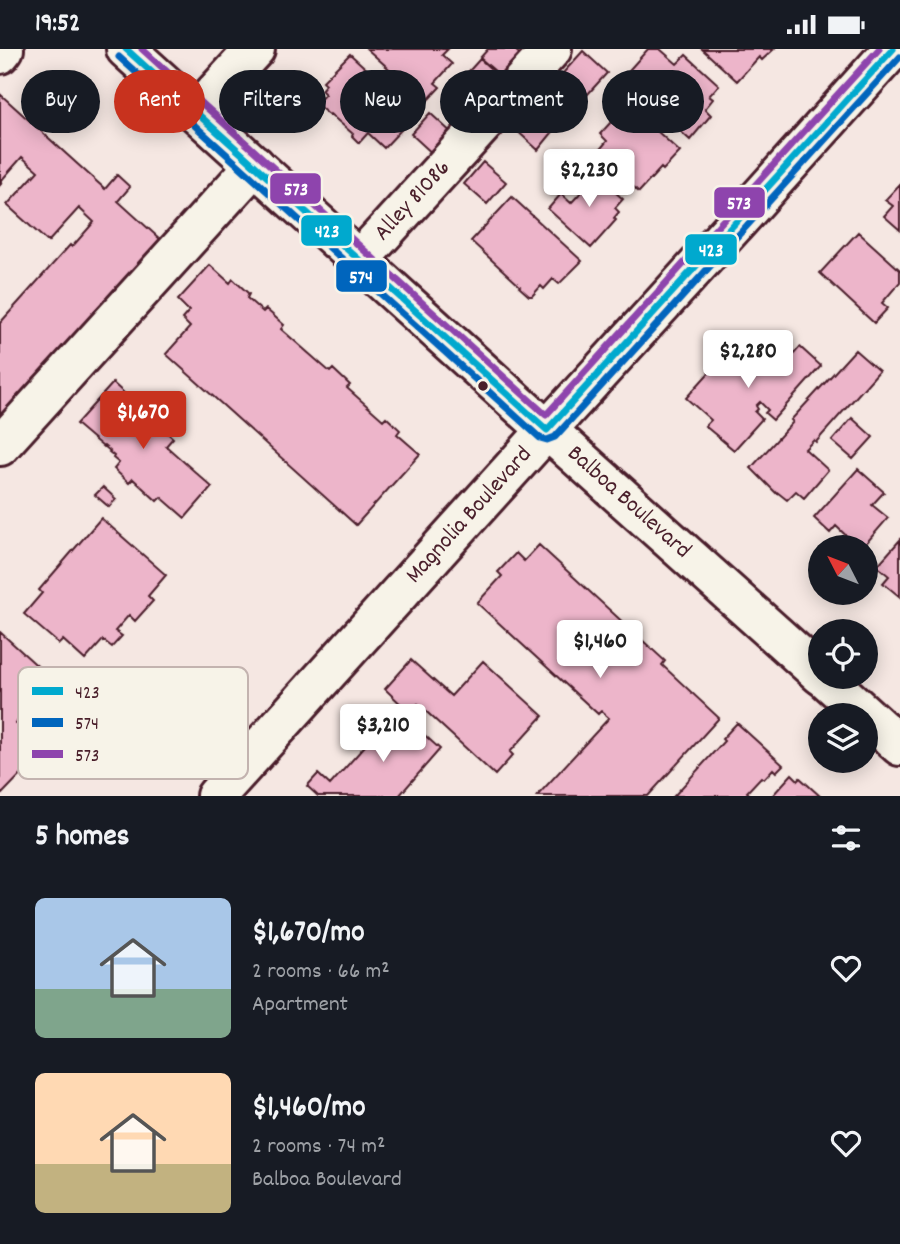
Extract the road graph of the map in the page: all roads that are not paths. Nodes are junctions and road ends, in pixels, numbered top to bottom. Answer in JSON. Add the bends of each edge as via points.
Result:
{"nodes":[{"id":1,"x":5,"y":49,"type":"edge"},
{"id":2,"x":126,"y":49,"type":"edge"},
{"id":3,"x":255,"y":49,"type":"edge"},
{"id":4,"x":552,"y":49,"type":"edge"},
{"id":5,"x":893,"y":49,"type":"edge"},
{"id":6,"x":0,"y":54,"type":"edge"},
{"id":7,"x":149,"y":70,"type":"edge"},
{"id":8,"x":205,"y":104,"type":"edge"},
{"id":9,"x":205,"y":120,"type":"edge"},
{"id":10,"x":255,"y":165,"type":"junction"},
{"id":11,"x":359,"y":260,"type":"junction"},
{"id":12,"x":547,"y":430,"type":"junction"},
{"id":13,"x":0,"y":446,"type":"edge"},
{"id":14,"x":808,"y":663,"type":"edge"},
{"id":15,"x":836,"y":689,"type":"edge"},
{"id":16,"x":900,"y":746,"type":"edge"},
{"id":17,"x":248,"y":761,"type":"edge"},
{"id":18,"x":231,"y":779,"type":"edge"},
{"id":19,"x":216,"y":796,"type":"edge"}],
"edges":[{"from":1,"to":6,"type":"main road"},
{"from":2,"to":7,"type":"main road","name":"Balboa Boulevard"},
{"from":3,"to":8,"type":"main road"},
{"from":4,"to":11,"type":"main road","name":"Alley 81086"},
{"from":5,"to":12,"type":"main road","name":"Magnolia Boulevard"},
{"from":9,"to":10,"type":"main road","name":"Balboa Boulevard"},
{"from":10,"to":11,"type":"main road","name":"Balboa Boulevard"},
{"from":10,"to":13,"type":"main road"},
{"from":11,"to":12,"type":"main road","name":"Balboa Boulevard"},
{"from":12,"to":14,"type":"main road","name":"Balboa Boulevard"},
{"from":12,"to":17,"type":"main road","name":"Magnolia Boulevard"},
{"from":15,"to":16,"type":"main road","name":"Balboa Boulevard"},
{"from":18,"to":19,"type":"main road","name":"Magnolia Boulevard"}]}
